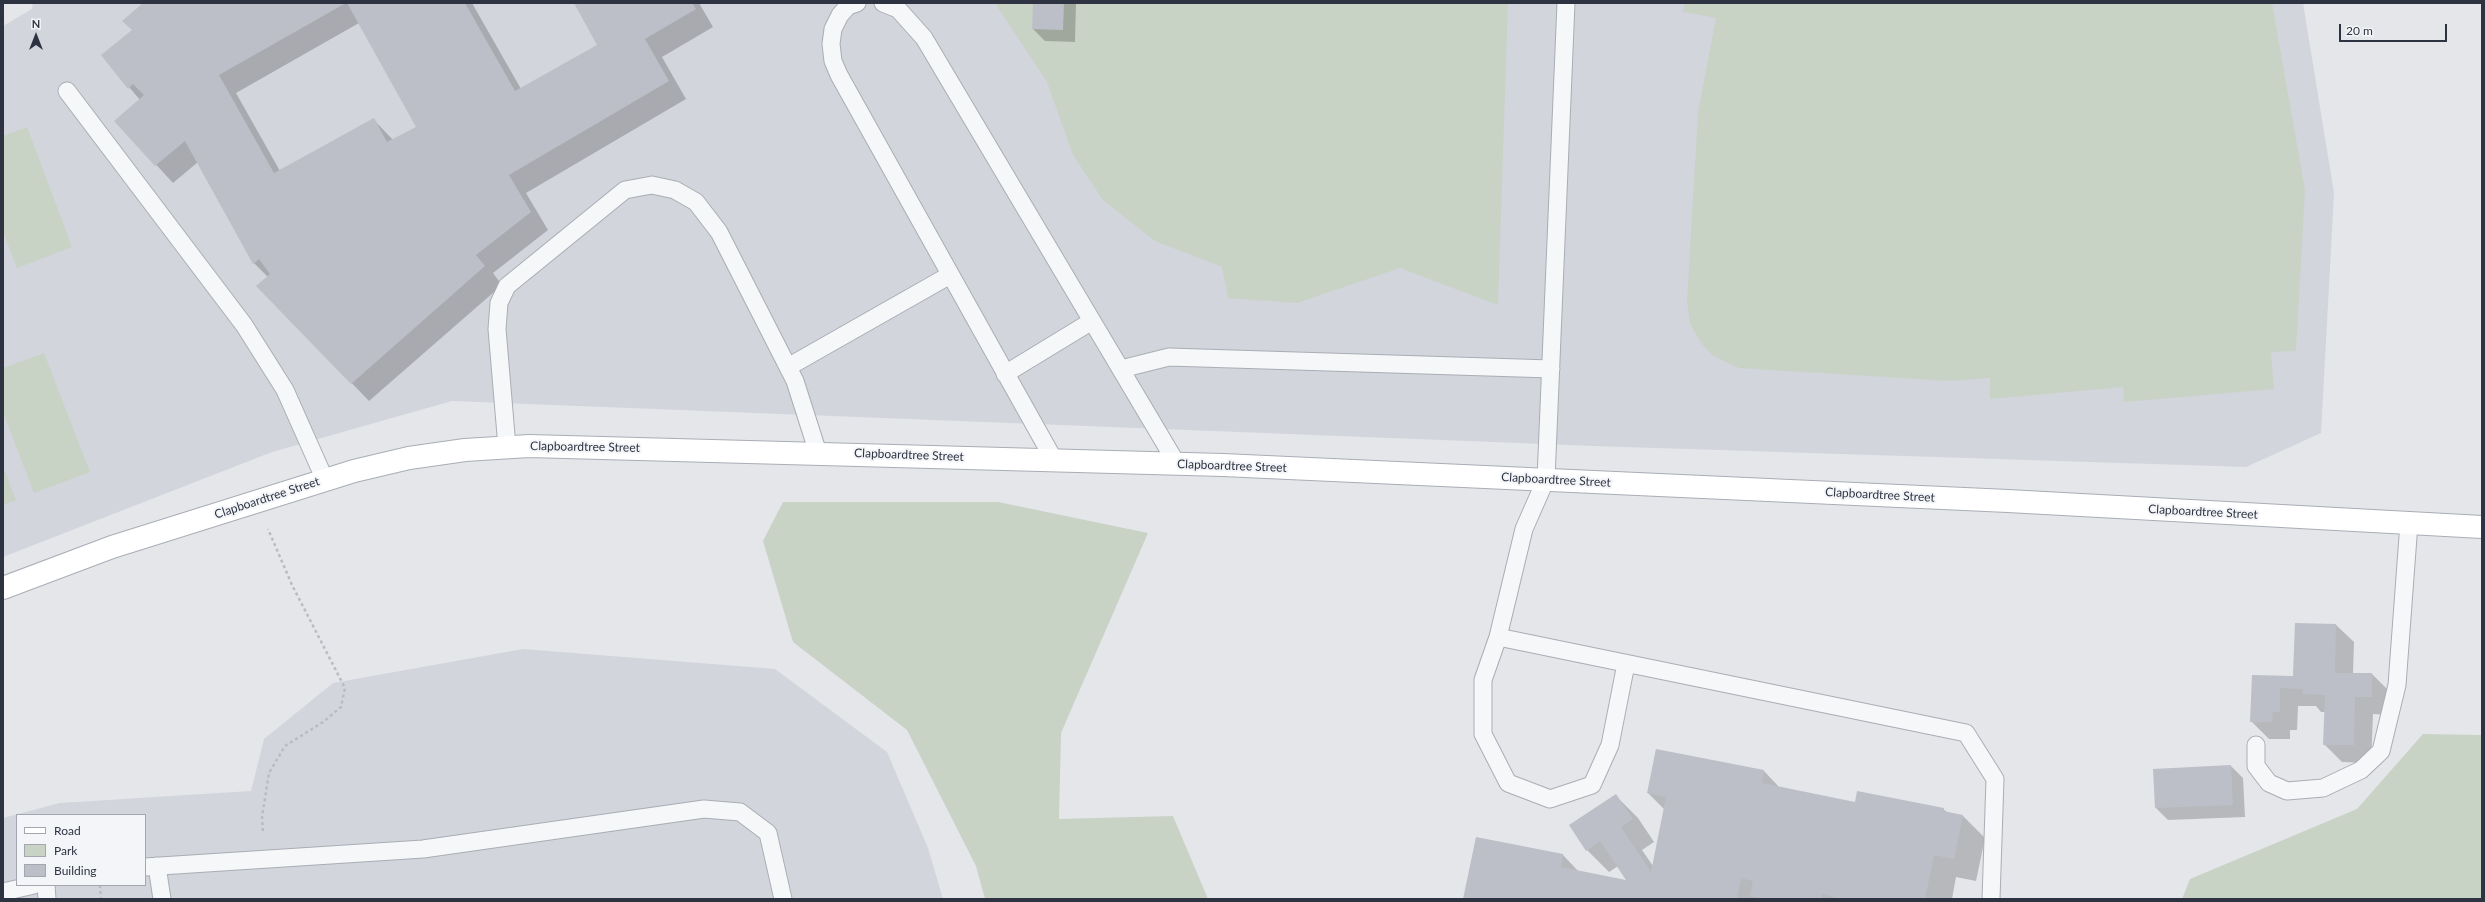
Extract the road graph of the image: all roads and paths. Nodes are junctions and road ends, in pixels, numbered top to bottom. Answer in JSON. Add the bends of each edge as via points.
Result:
{"nodes":[{"id":1,"x":857,"y":3,"type":"edge"},
{"id":2,"x":883,"y":3,"type":"edge"},
{"id":3,"x":1566,"y":3,"type":"edge"},
{"id":4,"x":67,"y":91,"type":"dead end"},
{"id":5,"x":950,"y":275,"type":"junction"},
{"id":6,"x":1092,"y":322,"type":"junction"},
{"id":7,"x":788,"y":367,"type":"junction"},
{"id":8,"x":1121,"y":369,"type":"junction"},
{"id":9,"x":1550,"y":369,"type":"junction"},
{"id":10,"x":1005,"y":374,"type":"junction"},
{"id":11,"x":507,"y":447,"type":"junction"},
{"id":12,"x":818,"y":453,"type":"junction"},
{"id":13,"x":1054,"y":460,"type":"junction"},
{"id":14,"x":1177,"y":464,"type":"junction"},
{"id":15,"x":1546,"y":479,"type":"junction"},
{"id":16,"x":325,"y":480,"type":"junction"},
{"id":17,"x":259,"y":501,"type":"junction"},
{"id":18,"x":2410,"y":523,"type":"junction"},
{"id":19,"x":2482,"y":527,"type":"edge"},
{"id":20,"x":3,"y":588,"type":"edge"},
{"id":21,"x":1498,"y":637,"type":"junction"},
{"id":22,"x":1626,"y":664,"type":"junction"},
{"id":23,"x":2256,"y":745,"type":"dead end"},
{"id":24,"x":264,"y":860,"type":"junction"},
{"id":25,"x":151,"y":867,"type":"edge"},
{"id":26,"x":30,"y":886,"type":"edge"},
{"id":27,"x":46,"y":886,"type":"edge"},
{"id":28,"x":100,"y":886,"type":"edge"},
{"id":29,"x":3,"y":892,"type":"edge"},
{"id":30,"x":47,"y":899,"type":"edge"},
{"id":31,"x":102,"y":899,"type":"edge"},
{"id":32,"x":162,"y":899,"type":"edge"},
{"id":33,"x":783,"y":899,"type":"edge"},
{"id":34,"x":1991,"y":899,"type":"edge"}],
"edges":[{"from":1,"to":5,"type":"lane","via":[[848,6],[833,29],[833,61]]},
{"from":2,"to":6,"type":"lane","via":[[898,9],[924,38]]},
{"from":3,"to":9,"type":"lane"},
{"from":4,"to":16,"type":"lane","via":[[244,325],[285,390]]},
{"from":5,"to":7,"type":"lane"},
{"from":5,"to":10,"type":"lane"},
{"from":6,"to":8,"type":"lane"},
{"from":6,"to":10,"type":"lane"},
{"from":7,"to":11,"type":"lane","via":[[719,232],[696,202],[675,190],[652,185],[625,190],[507,286],[499,303],[497,329]]},
{"from":7,"to":12,"type":"lane"},
{"from":8,"to":9,"type":"lane","via":[[1169,357]]},
{"from":8,"to":14,"type":"lane"},
{"from":9,"to":15,"type":"lane"},
{"from":10,"to":13,"type":"lane"},
{"from":11,"to":12,"type":"main road","name":"Clapboardtree Street","via":[[613,447]]},
{"from":11,"to":16,"type":"main road","name":"Clapboardtree Street","via":[[409,458]]},
{"from":12,"to":13,"type":"main road","name":"Clapboardtree Street"},
{"from":13,"to":14,"type":"main road","name":"Clapboardtree Street"},
{"from":14,"to":15,"type":"main road","name":"Clapboardtree Street"},
{"from":15,"to":18,"type":"main road","name":"Clapboardtree Street"},
{"from":15,"to":21,"type":"lane","via":[[1524,529]]},
{"from":16,"to":17,"type":"main road","name":"Clapboardtree Street"},
{"from":17,"to":20,"type":"main road","name":"Clapboardtree Street","via":[[112,547]]},
{"from":17,"to":24,"type":"path","via":[[269,532],[292,585],[345,688],[341,707],[323,722],[285,746],[269,773],[262,817]]},
{"from":18,"to":19,"type":"main road","name":"Clapboardtree Street"},
{"from":18,"to":23,"type":"lane","via":[[2397,685],[2381,751],[2361,770],[2323,788],[2287,791],[2269,783],[2256,766]]},
{"from":21,"to":22,"type":"lane"},
{"from":21,"to":22,"type":"lane","via":[[1483,680],[1483,734],[1508,783],[1550,798],[1592,785],[1610,745]]},
{"from":22,"to":34,"type":"lane","via":[[1966,733],[1995,779]]},
{"from":24,"to":25,"type":"lane"},
{"from":24,"to":33,"type":"lane","via":[[423,849],[704,809],[740,812],[768,833]]},
{"from":25,"to":32,"type":"lane"},
{"from":26,"to":29,"type":"lane"},
{"from":27,"to":30,"type":"lane"},
{"from":28,"to":31,"type":"path"}]}
